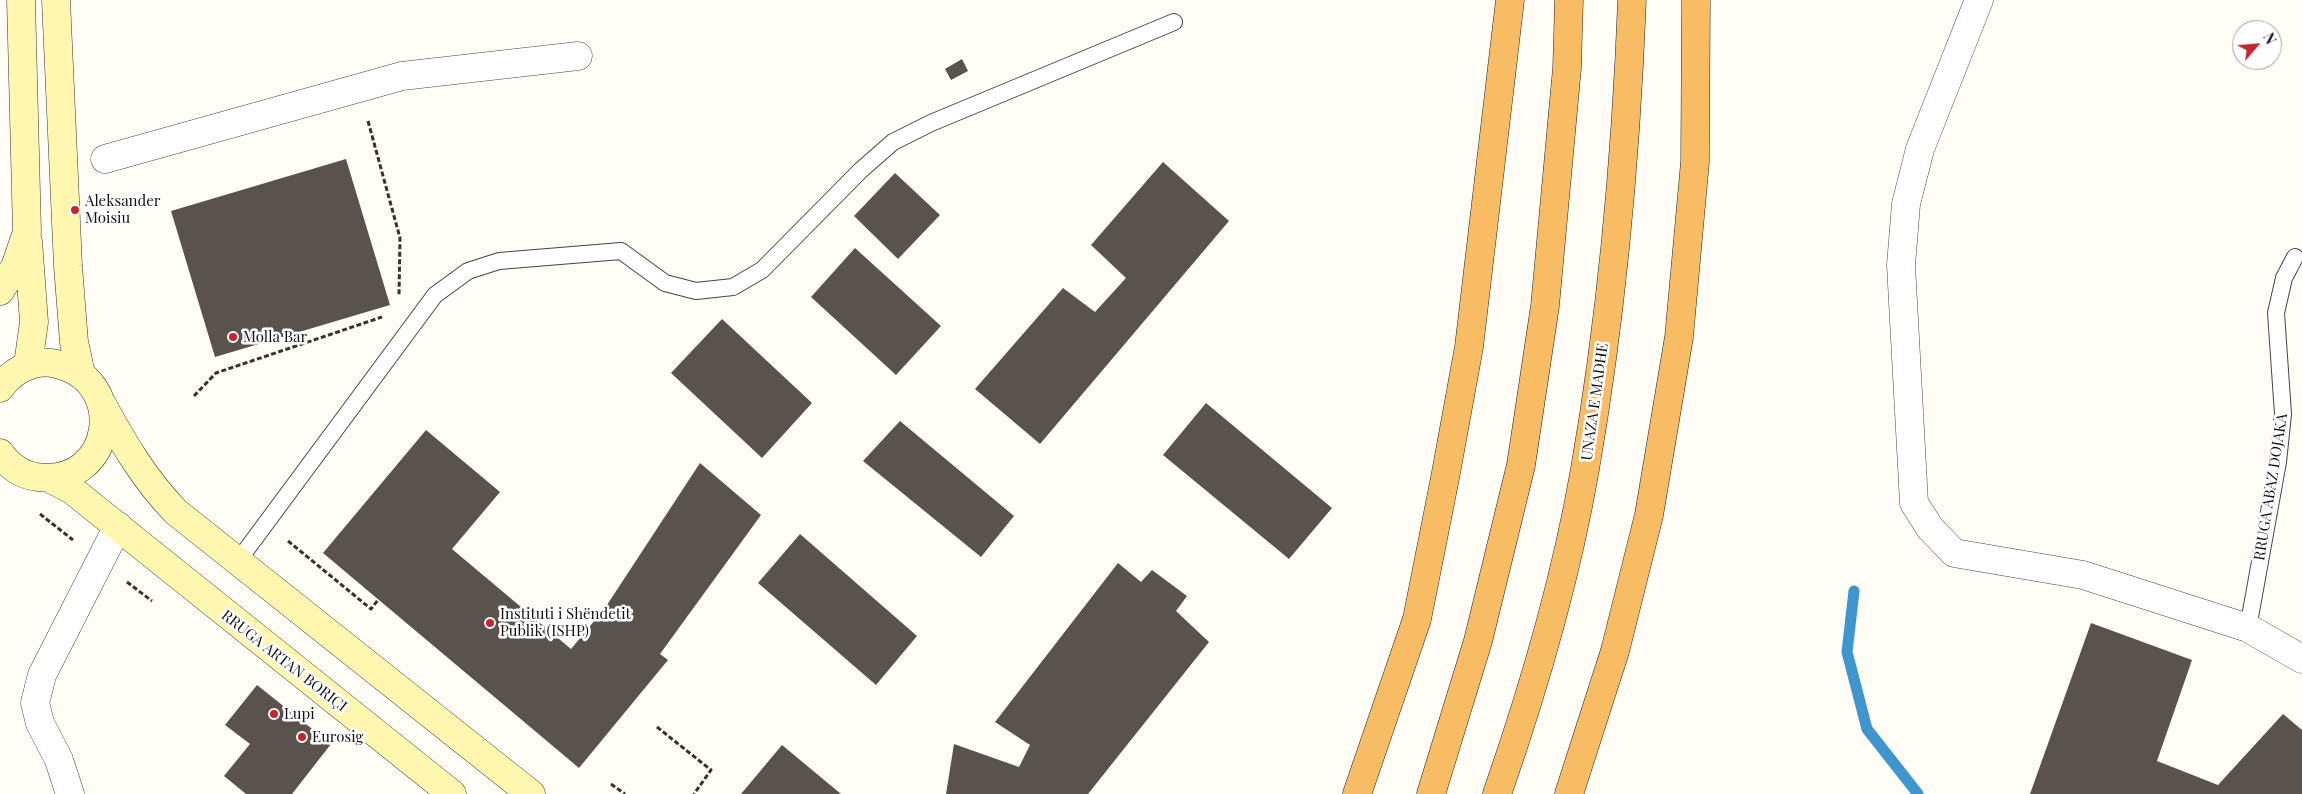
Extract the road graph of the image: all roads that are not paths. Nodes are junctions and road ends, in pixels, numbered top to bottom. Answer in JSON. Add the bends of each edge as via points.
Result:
{"nodes":[{"id":1,"x":20,"y":0,"type":"edge"},
{"id":2,"x":56,"y":0,"type":"edge"},
{"id":3,"x":1510,"y":0,"type":"edge"},
{"id":4,"x":1569,"y":0,"type":"edge"},
{"id":5,"x":1632,"y":0,"type":"edge"},
{"id":6,"x":1696,"y":0,"type":"edge"},
{"id":7,"x":1979,"y":0,"type":"edge"},
{"id":8,"x":1174,"y":22,"type":"dead end"},
{"id":9,"x":578,"y":56,"type":"dead end"},
{"id":10,"x":105,"y":160,"type":"dead end"},
{"id":11,"x":28,"y":232,"type":"junction"},
{"id":12,"x":2295,"y":257,"type":"dead end"},
{"id":13,"x":0,"y":291,"type":"edge"},
{"id":14,"x":81,"y":374,"type":"junction"},
{"id":15,"x":9,"y":377,"type":"edge"},
{"id":16,"x":102,"y":404,"type":"junction"},
{"id":17,"x":0,"y":453,"type":"edge"},
{"id":18,"x":51,"y":479,"type":"junction"},
{"id":19,"x":118,"y":526,"type":"junction"},
{"id":20,"x":238,"y":561,"type":"junction"},
{"id":21,"x":2248,"y":628,"type":"junction"},
{"id":22,"x":2302,"y":659,"type":"edge"},
{"id":23,"x":70,"y":794,"type":"edge"},
{"id":24,"x":452,"y":794,"type":"edge"},
{"id":25,"x":530,"y":794,"type":"edge"},
{"id":26,"x":1357,"y":794,"type":"edge"},
{"id":27,"x":1430,"y":794,"type":"edge"},
{"id":28,"x":1497,"y":794,"type":"edge"},
{"id":29,"x":1569,"y":794,"type":"edge"}],
"edges":[{"from":1,"to":11,"type":"main road"},
{"from":2,"to":14,"type":"main road","via":[[68,266],[74,342]]},
{"from":3,"to":26,"type":"highway","via":[[1469,346],[1446,478],[1417,618]]},
{"from":4,"to":27,"type":"highway","via":[[1567,68],[1545,306],[1521,465],[1478,641]]},
{"from":5,"to":28,"type":"highway","name":"UNAZA E MADHE","via":[[1623,178],[1585,470],[1545,642]]},
{"from":6,"to":29,"type":"highway","via":[[1695,162],[1677,346],[1649,515],[1615,651]]},
{"from":7,"to":21,"type":"street","via":[[1920,149],[1906,204],[1901,265],[1914,503],[1930,528],[1954,553],[2083,575]]},
{"from":8,"to":20,"type":"lane","via":[[893,142],[860,170],[762,270],[733,288],[696,291],[665,283],[621,251],[499,260],[468,271],[435,295]]},
{"from":9,"to":10,"type":"street","via":[[402,76]]},
{"from":11,"to":13,"type":"main road","via":[[15,267]]},
{"from":11,"to":15,"type":"main road","via":[[34,322]]},
{"from":12,"to":21,"type":"lane","name":"RRUGA ABAZ DOJAKA","via":[[2284,278],[2276,313],[2283,414],[2278,462]]},
{"from":14,"to":15,"type":"main road","via":[[46,362]]},
{"from":14,"to":16,"type":"main road","via":[[94,387]]},
{"from":16,"to":18,"type":"main road","via":[[105,423],[101,441],[92,457],[74,472]]},
{"from":16,"to":20,"type":"main road","via":[[157,492],[176,512]]},
{"from":17,"to":18,"type":"main road","via":[[7,463],[28,475]]},
{"from":18,"to":19,"type":"main road","name":"RRUGA ARTAN BORIÇI","via":[[72,490]]},
{"from":19,"to":23,"type":"street","via":[[42,675],[35,703]]},
{"from":19,"to":24,"type":"main road","name":"RRUGA ARTAN BORIÇI"},
{"from":20,"to":25,"type":"main road"},
{"from":21,"to":22,"type":"street"}]}
